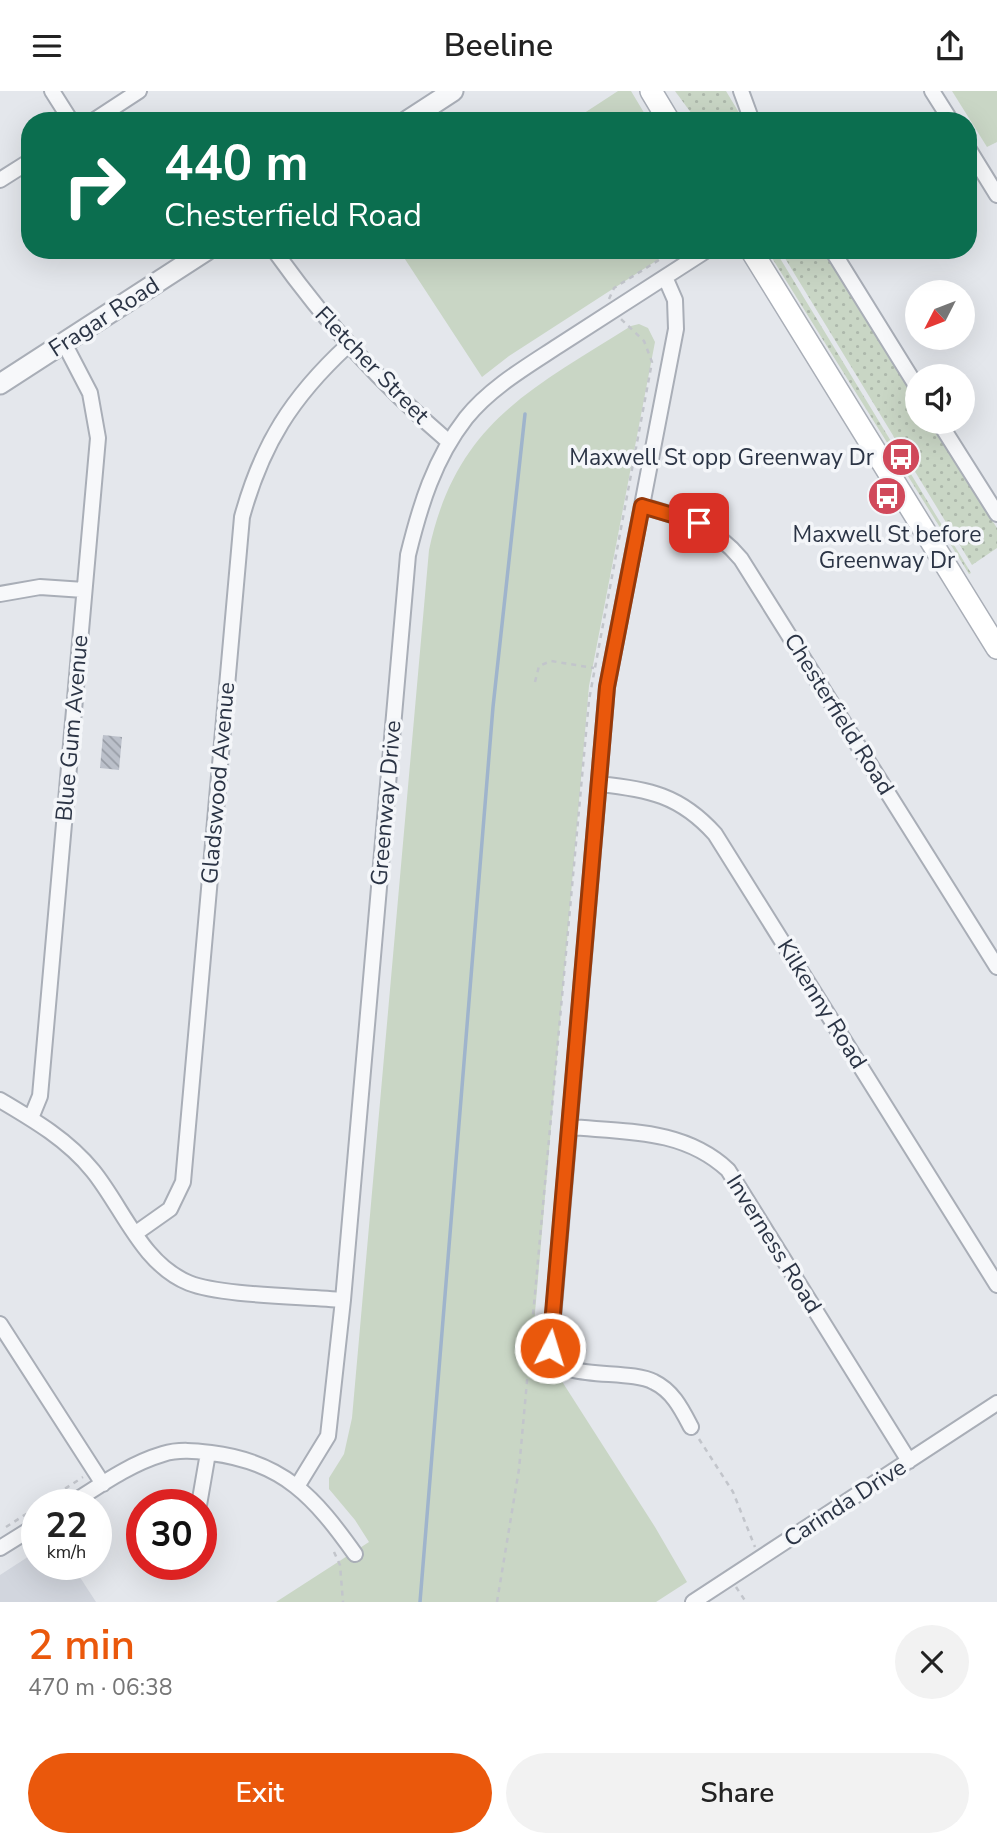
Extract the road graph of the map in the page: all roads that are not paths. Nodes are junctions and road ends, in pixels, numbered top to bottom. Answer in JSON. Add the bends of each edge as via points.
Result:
{"nodes":[{"id":1,"x":52,"y":91,"type":"edge"},
{"id":2,"x":139,"y":91,"type":"edge"},
{"id":3,"x":453,"y":91,"type":"edge"},
{"id":4,"x":651,"y":91,"type":"edge"},
{"id":5,"x":741,"y":91,"type":"edge"},
{"id":6,"x":932,"y":91,"type":"edge"},
{"id":7,"x":65,"y":112,"type":"edge"},
{"id":8,"x":107,"y":112,"type":"edge"},
{"id":9,"x":421,"y":112,"type":"edge"},
{"id":10,"x":664,"y":112,"type":"edge"},
{"id":11,"x":749,"y":112,"type":"edge"},
{"id":12,"x":945,"y":112,"type":"edge"},
{"id":13,"x":977,"y":163,"type":"edge"},
{"id":14,"x":21,"y":167,"type":"edge"},
{"id":15,"x":0,"y":180,"type":"edge"},
{"id":16,"x":997,"y":195,"type":"edge"},
{"id":17,"x":193,"y":259,"type":"edge"},
{"id":18,"x":281,"y":259,"type":"edge"},
{"id":19,"x":693,"y":259,"type":"edge"},
{"id":20,"x":757,"y":259,"type":"edge"},
{"id":21,"x":838,"y":259,"type":"edge"},
{"id":22,"x":665,"y":277,"type":"junction"},
{"id":23,"x":64,"y":343,"type":"junction"},
{"id":24,"x":347,"y":346,"type":"junction"},
{"id":25,"x":905,"y":368,"type":"edge"},
{"id":26,"x":0,"y":384,"type":"edge"},
{"id":27,"x":946,"y":434,"type":"edge"},
{"id":28,"x":449,"y":442,"type":"junction"},
{"id":29,"x":642,"y":506,"type":"junction"},
{"id":30,"x":997,"y":515,"type":"edge"},
{"id":31,"x":84,"y":590,"type":"junction"},
{"id":32,"x":0,"y":594,"type":"edge"},
{"id":33,"x":997,"y":648,"type":"edge"},
{"id":34,"x":599,"y":785,"type":"junction"},
{"id":35,"x":997,"y":967,"type":"edge"},
{"id":36,"x":0,"y":1100,"type":"edge"},
{"id":37,"x":31,"y":1118,"type":"junction"},
{"id":38,"x":570,"y":1127,"type":"junction"},
{"id":39,"x":136,"y":1233,"type":"junction"},
{"id":40,"x":997,"y":1285,"type":"edge"},
{"id":41,"x":343,"y":1300,"type":"junction"},
{"id":42,"x":0,"y":1324,"type":"edge"},
{"id":43,"x":997,"y":1403,"type":"edge"},
{"id":44,"x":691,"y":1427,"type":"road end"},
{"id":45,"x":208,"y":1453,"type":"junction"},
{"id":46,"x":909,"y":1461,"type":"junction"},
{"id":47,"x":103,"y":1483,"type":"junction"},
{"id":48,"x":298,"y":1485,"type":"junction"},
{"id":49,"x":94,"y":1489,"type":"edge"},
{"id":50,"x":202,"y":1489,"type":"edge"},
{"id":51,"x":21,"y":1535,"type":"edge"},
{"id":52,"x":0,"y":1548,"type":"edge"},
{"id":53,"x":355,"y":1555,"type":"dead end"},
{"id":54,"x":693,"y":1602,"type":"edge"}],
"edges":[{"from":1,"to":7,"type":"street"},
{"from":2,"to":8,"type":"street"},
{"from":3,"to":9,"type":"street"},
{"from":4,"to":10,"type":"main road"},
{"from":5,"to":11,"type":"street"},
{"from":6,"to":12,"type":"street"},
{"from":13,"to":16,"type":"street"},
{"from":14,"to":15,"type":"street"},
{"from":17,"to":23,"type":"street","name":"Fragar Road"},
{"from":18,"to":24,"type":"street","name":"Fletcher Street"},
{"from":19,"to":22,"type":"street","name":"Greenway Drive"},
{"from":20,"to":33,"type":"main road"},
{"from":21,"to":25,"type":"street"},
{"from":22,"to":28,"type":"street","name":"Greenway Drive","via":[[504,382],[468,416]]},
{"from":22,"to":29,"type":"street","via":[[675,300],[676,329]]},
{"from":23,"to":26,"type":"street","name":"Fragar Road"},
{"from":23,"to":31,"type":"street","name":"Blue Gum Avenue","via":[[86,383],[98,427]]},
{"from":24,"to":28,"type":"street","name":"Fletcher Street"},
{"from":24,"to":39,"type":"street","name":"Gladswood Avenue","via":[[278,424],[252,480],[242,517],[183,1182],[170,1209]]},
{"from":27,"to":30,"type":"street"},
{"from":28,"to":41,"type":"street","name":"Greenway Drive","via":[[424,495],[408,555]]},
{"from":29,"to":34,"type":"street","via":[[607,687]]},
{"from":29,"to":35,"type":"street","name":"Chesterfield Road","via":[[699,523],[726,541],[741,559]]},
{"from":31,"to":32,"type":"street","via":[[40,587]]},
{"from":31,"to":37,"type":"street","name":"Blue Gum Avenue","via":[[40,1096]]},
{"from":34,"to":38,"type":"street"},
{"from":34,"to":40,"type":"street","name":"Kilkenny Road","via":[[665,796],[696,815],[715,834]]},
{"from":36,"to":37,"type":"street"},
{"from":37,"to":39,"type":"street","via":[[82,1158]]},
{"from":38,"to":44,"type":"street","via":[[550,1348],[554,1362],[564,1369],[656,1382],[675,1399]]},
{"from":38,"to":46,"type":"street","name":"Inverness Road","via":[[678,1139],[728,1170]]},
{"from":39,"to":41,"type":"street","via":[[165,1269],[199,1286]]},
{"from":41,"to":48,"type":"street","name":"Greenway Drive","via":[[328,1436]]},
{"from":42,"to":47,"type":"street"},
{"from":43,"to":46,"type":"street","name":"Carinda Drive"},
{"from":45,"to":47,"type":"street","via":[[164,1453]]},
{"from":45,"to":48,"type":"street","via":[[258,1464]]},
{"from":45,"to":50,"type":"street"},
{"from":46,"to":54,"type":"street","name":"Carinda Drive"},
{"from":47,"to":49,"type":"street"},
{"from":48,"to":53,"type":"street"},
{"from":51,"to":52,"type":"street"}]}
